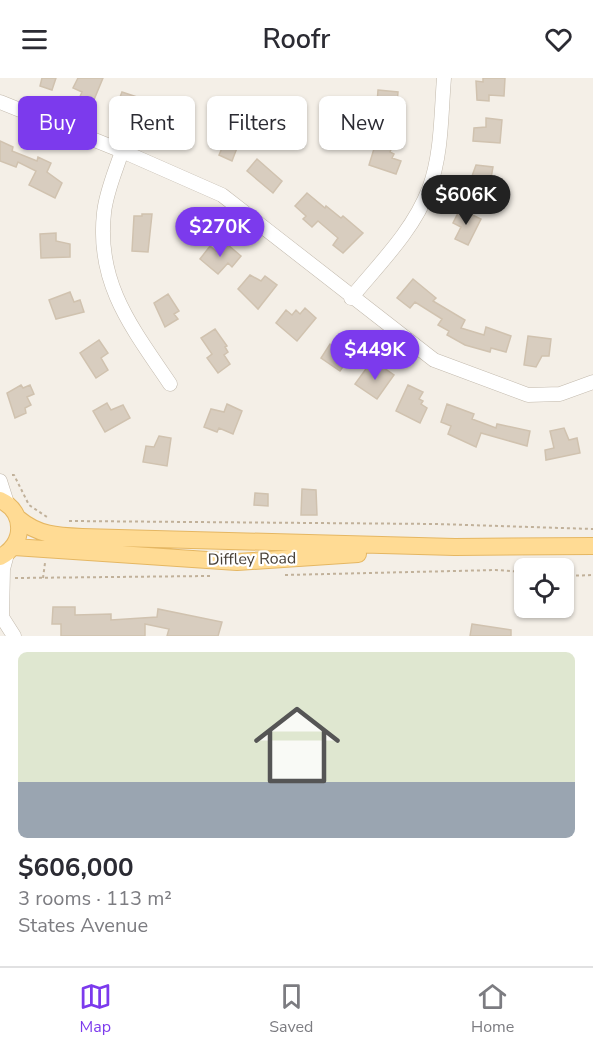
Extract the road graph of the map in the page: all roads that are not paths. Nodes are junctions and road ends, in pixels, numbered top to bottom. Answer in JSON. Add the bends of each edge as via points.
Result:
{"nodes":[{"id":1,"x":444,"y":78,"type":"edge"},
{"id":2,"x":0,"y":102,"type":"edge"},
{"id":3,"x":122,"y":151,"type":"junction"},
{"id":4,"x":351,"y":298,"type":"junction"},
{"id":5,"x":593,"y":382,"type":"edge"},
{"id":6,"x":170,"y":384,"type":"dead end"},
{"id":7,"x":4,"y":479,"type":"edge"},
{"id":8,"x":3,"y":501,"type":"edge"},
{"id":9,"x":19,"y":519,"type":"junction"},
{"id":10,"x":593,"y":546,"type":"edge"},
{"id":11,"x":455,"y":547,"type":"junction"},
{"id":12,"x":7,"y":553,"type":"edge"},
{"id":13,"x":1,"y":615,"type":"edge"},
{"id":14,"x":14,"y":636,"type":"edge"}],
"edges":[{"from":1,"to":4,"type":"street","via":[[438,151],[429,189],[407,231]]},
{"from":2,"to":3,"type":"street"},
{"from":3,"to":4,"type":"street","via":[[222,195]]},
{"from":3,"to":6,"type":"street","via":[[104,212],[105,267],[122,313]]},
{"from":4,"to":5,"type":"street","via":[[434,360],[528,395],[560,394]]},
{"from":7,"to":8,"type":"street"},
{"from":8,"to":9,"type":"main road"},
{"from":9,"to":11,"type":"main road","name":"Diffley Road","via":[[32,530],[51,536]]},
{"from":9,"to":12,"type":"main road","via":[[20,528]]},
{"from":10,"to":11,"type":"main road","name":"Diffley Road"},
{"from":11,"to":12,"type":"main road","name":"Diffley Road","via":[[237,562]]},
{"from":12,"to":13,"type":"street"},
{"from":13,"to":14,"type":"street"}]}
